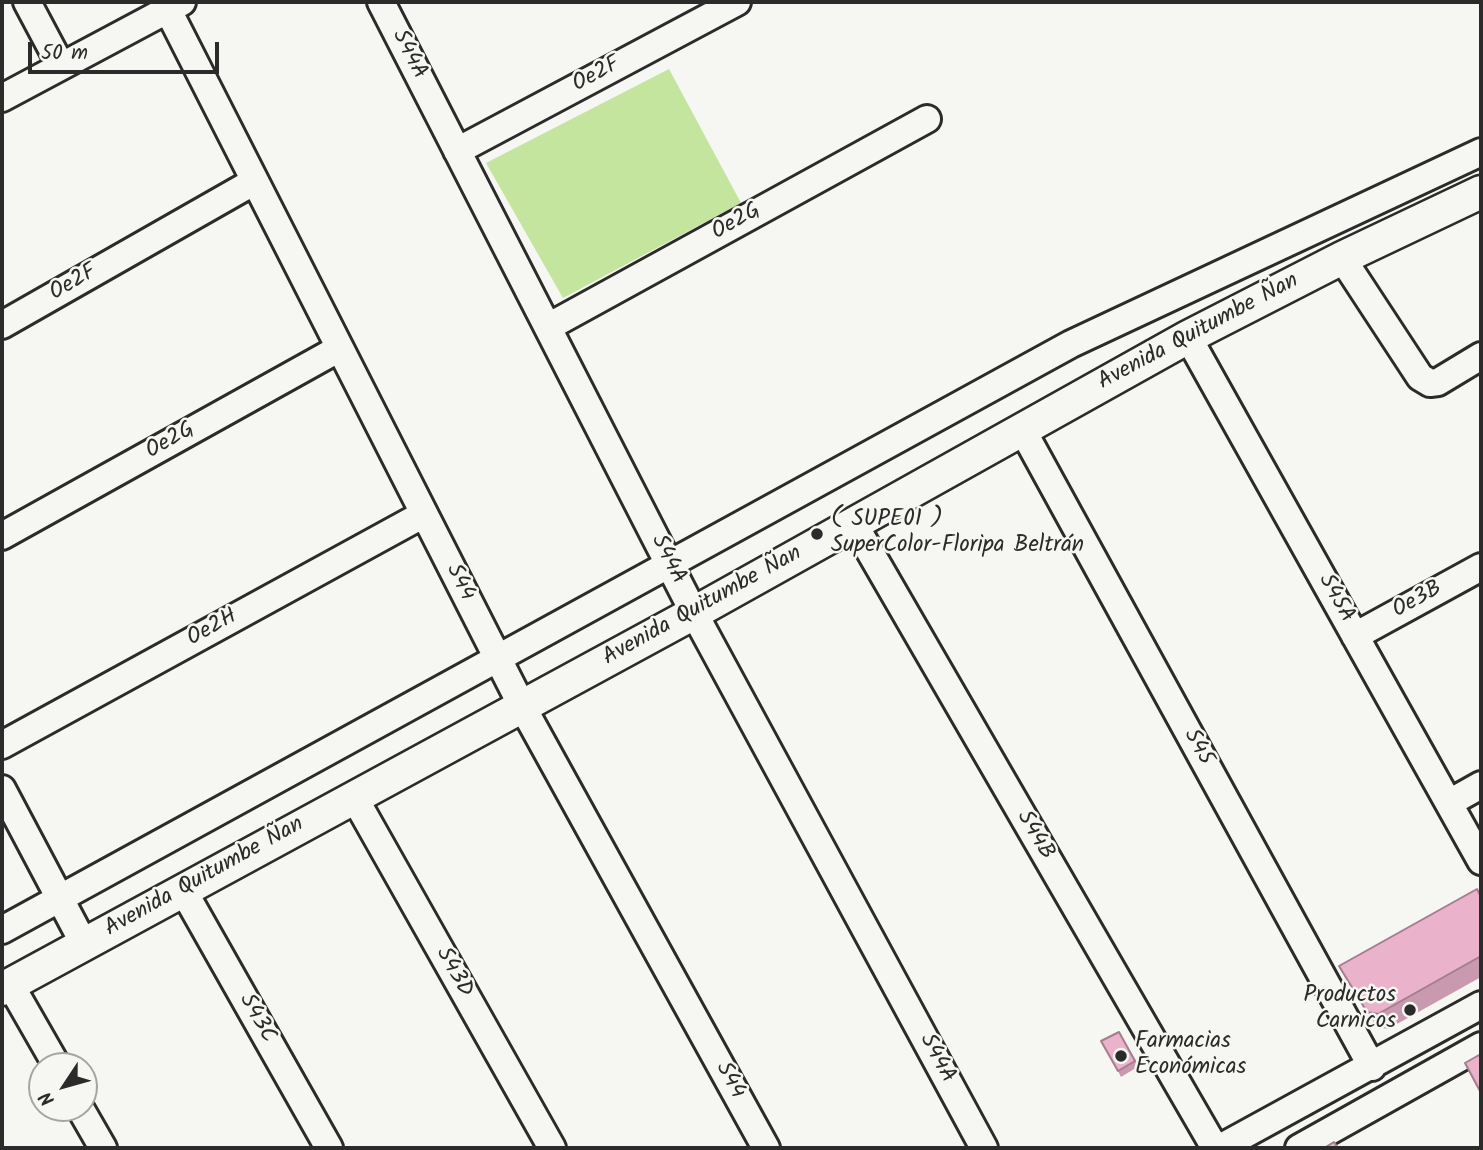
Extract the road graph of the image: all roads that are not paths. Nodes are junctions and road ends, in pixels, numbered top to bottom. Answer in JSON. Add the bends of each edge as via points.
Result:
{"nodes":[{"id":1,"x":27,"y":2,"type":"edge"},
{"id":2,"x":381,"y":2,"type":"edge"},
{"id":3,"x":737,"y":2,"type":"edge"},
{"id":4,"x":175,"y":6,"type":"edge"},
{"id":5,"x":61,"y":66,"type":"junction"},
{"id":6,"x":2,"y":98,"type":"edge"},
{"id":7,"x":927,"y":119,"type":"dead end"},
{"id":8,"x":457,"y":151,"type":"junction"},
{"id":9,"x":1481,"y":152,"type":"edge"},
{"id":10,"x":255,"y":181,"type":"junction"},
{"id":11,"x":1481,"y":192,"type":"edge"},
{"id":12,"x":1342,"y":258,"type":"junction"},
{"id":13,"x":2,"y":325,"type":"edge"},
{"id":14,"x":548,"y":327,"type":"junction"},
{"id":15,"x":1188,"y":337,"type":"junction"},
{"id":16,"x":340,"y":348,"type":"junction"},
{"id":17,"x":1481,"y":356,"type":"edge"},
{"id":18,"x":1022,"y":429,"type":"junction"},
{"id":19,"x":424,"y":514,"type":"junction"},
{"id":20,"x":854,"y":524,"type":"junction"},
{"id":21,"x":2,"y":536,"type":"edge"},
{"id":22,"x":668,"y":562,"type":"junction"},
{"id":23,"x":1481,"y":567,"type":"edge"},
{"id":24,"x":694,"y":612,"type":"junction"},
{"id":25,"x":1355,"y":636,"type":"junction"},
{"id":26,"x":498,"y":658,"type":"junction"},
{"id":27,"x":522,"y":706,"type":"junction"},
{"id":28,"x":2,"y":745,"type":"edge"},
{"id":29,"x":1481,"y":786,"type":"edge"},
{"id":30,"x":2,"y":789,"type":"edge"},
{"id":31,"x":354,"y":797,"type":"junction"},
{"id":32,"x":1449,"y":803,"type":"junction"},
{"id":33,"x":1481,"y":861,"type":"edge"},
{"id":34,"x":183,"y":890,"type":"junction"},
{"id":35,"x":60,"y":898,"type":"junction"},
{"id":36,"x":2,"y":930,"type":"edge"},
{"id":37,"x":84,"y":944,"type":"junction"},
{"id":38,"x":6,"y":986,"type":"edge"},
{"id":39,"x":1481,"y":1006,"type":"edge"},
{"id":40,"x":1481,"y":1046,"type":"edge"},
{"id":41,"x":48,"y":1052,"type":"edge"},
{"id":42,"x":1372,"y":1067,"type":"junction"},
{"id":43,"x":88,"y":1122,"type":"edge"},
{"id":44,"x":103,"y":1148,"type":"edge"},
{"id":45,"x":329,"y":1148,"type":"edge"},
{"id":46,"x":552,"y":1148,"type":"edge"},
{"id":47,"x":766,"y":1148,"type":"edge"},
{"id":48,"x":984,"y":1148,"type":"edge"},
{"id":49,"x":1214,"y":1148,"type":"edge"},
{"id":50,"x":1220,"y":1148,"type":"edge"},
{"id":51,"x":1299,"y":1148,"type":"edge"}],
"edges":[{"from":1,"to":5,"type":"street"},
{"from":2,"to":8,"type":"street","name":"S44A"},
{"from":3,"to":8,"type":"street","name":"Oe2F"},
{"from":4,"to":5,"type":"street"},
{"from":4,"to":10,"type":"street","name":"S44"},
{"from":5,"to":6,"type":"street"},
{"from":7,"to":14,"type":"street","name":"Oe2G"},
{"from":8,"to":14,"type":"street","name":"S44A"},
{"from":9,"to":22,"type":"street","via":[[1071,344]]},
{"from":10,"to":13,"type":"street","name":"Oe2F"},
{"from":10,"to":16,"type":"street","name":"S44"},
{"from":11,"to":12,"type":"street","name":"Avenida Quitumbe Ñan"},
{"from":12,"to":15,"type":"street","name":"Avenida Quitumbe Ñan"},
{"from":12,"to":17,"type":"street","via":[[1420,377],[1438,382]]},
{"from":14,"to":22,"type":"street","name":"S44A"},
{"from":15,"to":18,"type":"street","name":"Avenida Quitumbe Ñan"},
{"from":15,"to":25,"type":"street","name":"S45A"},
{"from":16,"to":19,"type":"street","name":"S44"},
{"from":16,"to":21,"type":"street","name":"Oe2G"},
{"from":18,"to":20,"type":"street","name":"Avenida Quitumbe Ñan"},
{"from":18,"to":42,"type":"street","name":"S45"},
{"from":19,"to":26,"type":"street","name":"S44"},
{"from":19,"to":28,"type":"street","name":"Oe2H"},
{"from":20,"to":24,"type":"street","name":"Avenida Quitumbe Ñan"},
{"from":20,"to":49,"type":"street","name":"S44B"},
{"from":22,"to":24,"type":"street","name":"S44A"},
{"from":22,"to":26,"type":"street"},
{"from":23,"to":25,"type":"street","name":"Oe3B"},
{"from":24,"to":27,"type":"street","name":"Avenida Quitumbe Ñan"},
{"from":24,"to":48,"type":"street","name":"S44A"},
{"from":25,"to":32,"type":"street","name":"S45A"},
{"from":26,"to":27,"type":"street","name":"S44"},
{"from":26,"to":35,"type":"street"},
{"from":27,"to":31,"type":"street","name":"Avenida Quitumbe Ñan"},
{"from":27,"to":47,"type":"street","name":"S44"},
{"from":29,"to":32,"type":"street"},
{"from":30,"to":35,"type":"street"},
{"from":31,"to":34,"type":"street","name":"Avenida Quitumbe Ñan"},
{"from":31,"to":46,"type":"street","name":"S43D"},
{"from":32,"to":33,"type":"street","name":"S45A"},
{"from":34,"to":37,"type":"street","name":"Avenida Quitumbe Ñan"},
{"from":34,"to":45,"type":"street","name":"S43C"},
{"from":35,"to":36,"type":"street"},
{"from":35,"to":37,"type":"street"},
{"from":37,"to":38,"type":"street","name":"Avenida Quitumbe Ñan"},
{"from":38,"to":41,"type":"street"},
{"from":39,"to":42,"type":"street"},
{"from":40,"to":51,"type":"street"},
{"from":42,"to":50,"type":"street"},
{"from":43,"to":44,"type":"street"}]}
